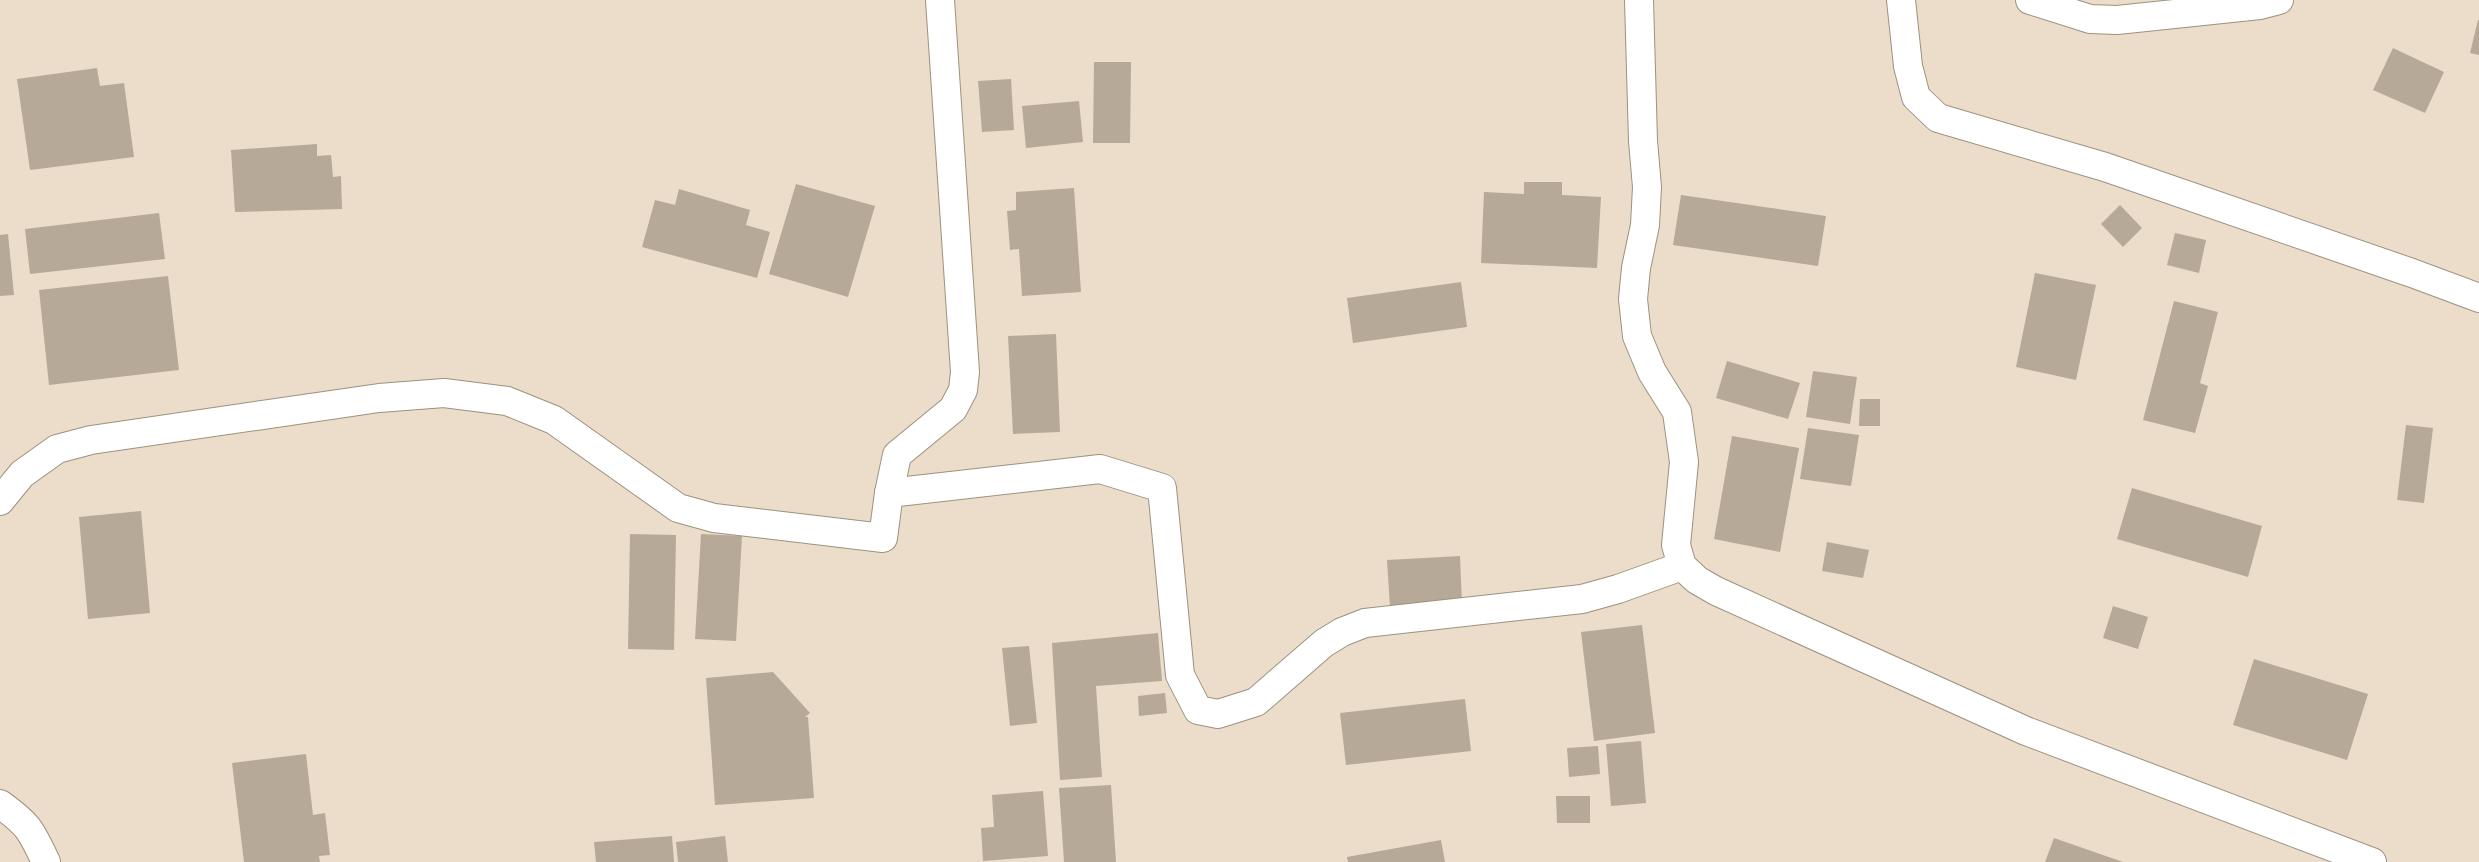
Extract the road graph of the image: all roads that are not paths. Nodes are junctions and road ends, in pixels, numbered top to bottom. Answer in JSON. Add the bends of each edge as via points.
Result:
{"nodes":[{"id":1,"x":940,"y":0,"type":"edge"},
{"id":2,"x":1639,"y":0,"type":"edge"},
{"id":3,"x":1901,"y":0,"type":"edge"},
{"id":4,"x":2030,"y":0,"type":"edge"},
{"id":5,"x":2279,"y":0,"type":"edge"},
{"id":6,"x":2479,"y":298,"type":"edge"},
{"id":7,"x":889,"y":493,"type":"junction"},
{"id":8,"x":0,"y":501,"type":"edge"},
{"id":9,"x":1682,"y":566,"type":"junction"},
{"id":10,"x":0,"y":804,"type":"edge"},
{"id":11,"x":46,"y":862,"type":"edge"},
{"id":12,"x":2372,"y":862,"type":"edge"}],
"edges":[{"from":1,"to":7,"type":"street","via":[[966,372],[963,390],[953,409],[897,455]]},
{"from":2,"to":9,"type":"street","via":[[1647,187],[1645,225],[1633,299],[1637,336],[1652,372],[1677,412],[1684,462],[1676,545]]},
{"from":3,"to":6,"type":"street","via":[[1908,66],[1916,97],[1938,118],[2114,170]]},
{"from":4,"to":5,"type":"street","via":[[2090,19],[2117,20],[2260,5]]},
{"from":7,"to":8,"type":"street","via":[[883,538],[714,518],[678,508],[554,420],[507,401],[444,393],[379,398],[91,440],[57,449],[22,474]]},
{"from":7,"to":9,"type":"street","via":[[1100,469],[1162,488],[1180,675],[1198,710],[1218,714],[1256,702],[1324,643],[1365,624],[1582,599]]},
{"from":9,"to":12,"type":"street","via":[[1716,591],[2026,732]]},
{"from":10,"to":11,"type":"street","via":[[32,832]]}]}
